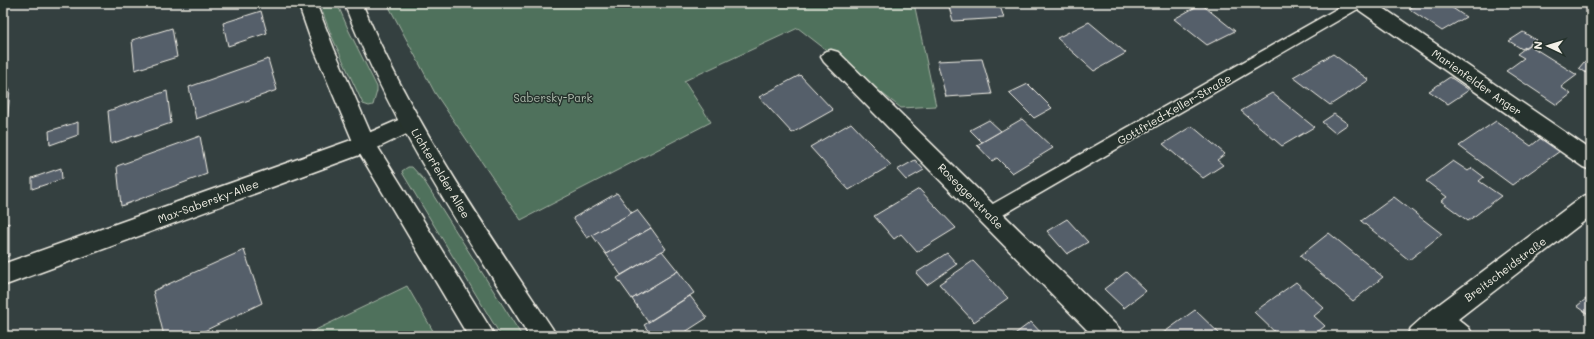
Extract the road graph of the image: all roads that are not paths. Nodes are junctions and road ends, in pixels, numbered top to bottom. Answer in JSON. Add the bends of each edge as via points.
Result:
{"nodes":[{"id":1,"x":307,"y":3,"type":"edge"},
{"id":2,"x":353,"y":3,"type":"edge"},
{"id":3,"x":1358,"y":3,"type":"edge"},
{"id":4,"x":1363,"y":3,"type":"edge"},
{"id":5,"x":831,"y":57,"type":"dead end"},
{"id":6,"x":410,"y":123,"type":"junction"},
{"id":7,"x":365,"y":144,"type":"junction"},
{"id":8,"x":1591,"y":161,"type":"edge"},
{"id":9,"x":1591,"y":204,"type":"edge"},
{"id":10,"x":990,"y":214,"type":"junction"},
{"id":11,"x":3,"y":275,"type":"edge"},
{"id":12,"x":1439,"y":319,"type":"junction"},
{"id":13,"x":482,"y":336,"type":"edge"},
{"id":14,"x":543,"y":336,"type":"edge"},
{"id":15,"x":1110,"y":336,"type":"edge"},
{"id":16,"x":1420,"y":336,"type":"edge"},
{"id":17,"x":1460,"y":336,"type":"edge"}],
"edges":[{"from":1,"to":7,"type":"street"},
{"from":2,"to":6,"type":"street","name":"Lichterfelder Allee","via":[[365,36]]},
{"from":3,"to":10,"type":"lane","name":"Gottfried-Keller-Straße"},
{"from":4,"to":8,"type":"street","name":"Marienfelder Anger"},
{"from":5,"to":10,"type":"street","name":"Roseggerstraße"},
{"from":6,"to":7,"type":"street","name":"Max-Sabersky-Allee"},
{"from":6,"to":14,"type":"street","name":"Lichterfelder Allee","via":[[490,256]]},
{"from":7,"to":11,"type":"street","name":"Max-Sabersky-Allee"},
{"from":7,"to":13,"type":"street"},
{"from":9,"to":12,"type":"street","name":"Breitscheidstraße"},
{"from":10,"to":15,"type":"street","name":"Roseggerstraße"},
{"from":12,"to":16,"type":"street","name":"Breitscheidstraße"},
{"from":12,"to":17,"type":"street"}]}
